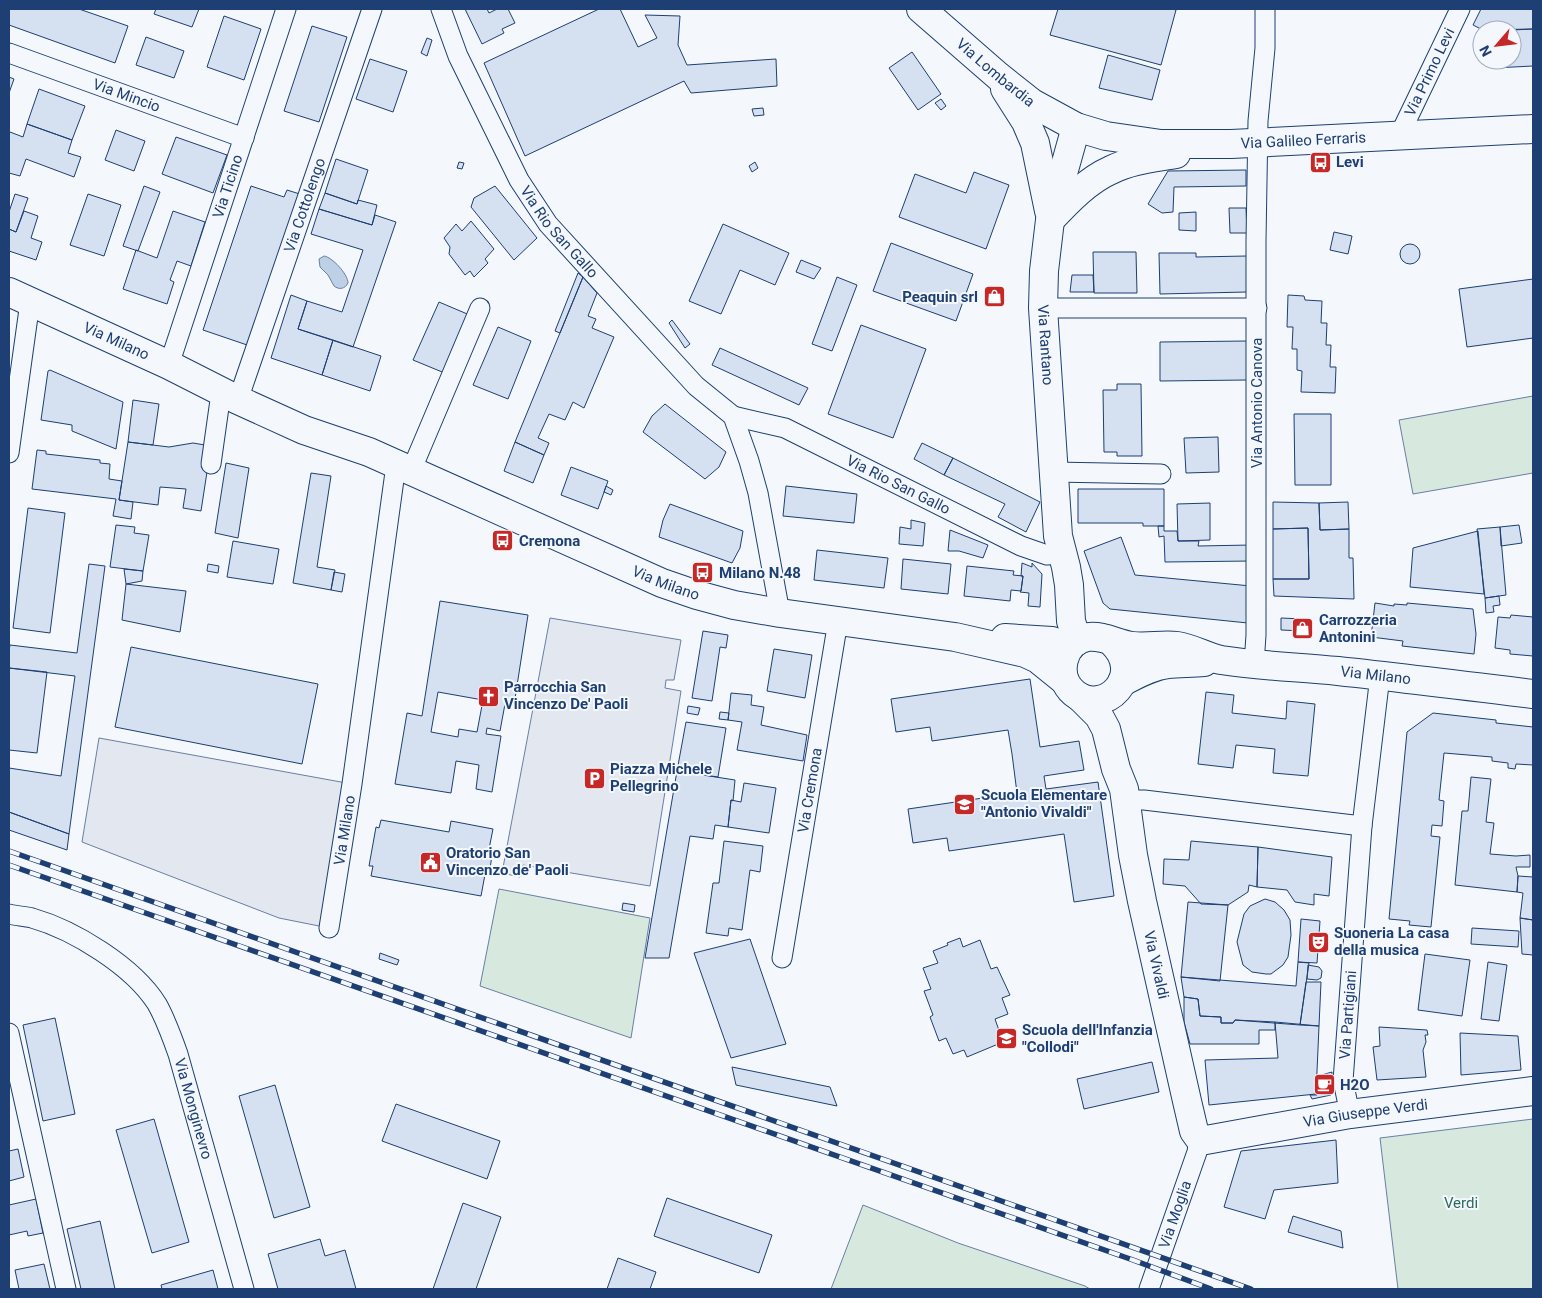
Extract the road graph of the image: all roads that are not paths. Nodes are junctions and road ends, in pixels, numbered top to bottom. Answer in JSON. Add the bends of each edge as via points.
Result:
{"nodes":[{"id":1,"x":286,"y":9,"type":"edge"},
{"id":2,"x":372,"y":9,"type":"edge"},
{"id":3,"x":440,"y":9,"type":"edge"},
{"id":4,"x":921,"y":9,"type":"edge"},
{"id":5,"x":1265,"y":9,"type":"edge"},
{"id":6,"x":1460,"y":9,"type":"edge"},
{"id":7,"x":9,"y":53,"type":"edge"},
{"id":8,"x":998,"y":76,"type":"junction"},
{"id":9,"x":1076,"y":127,"type":"junction"},
{"id":10,"x":1533,"y":128,"type":"edge"},
{"id":11,"x":1399,"y":136,"type":"junction"},
{"id":12,"x":244,"y":138,"type":"junction"},
{"id":13,"x":1258,"y":142,"type":"junction"},
{"id":14,"x":1231,"y":144,"type":"junction"},
{"id":15,"x":1050,"y":220,"type":"junction"},
{"id":16,"x":19,"y":297,"type":"edge"},
{"id":17,"x":480,"y":308,"type":"dead end"},
{"id":18,"x":1043,"y":308,"type":"junction"},
{"id":19,"x":1257,"y":308,"type":"junction"},
{"id":20,"x":169,"y":365,"type":"junction"},
{"id":21,"x":229,"y":396,"type":"junction"},
{"id":22,"x":733,"y":416,"type":"junction"},
{"id":23,"x":9,"y":453,"type":"edge"},
{"id":24,"x":211,"y":464,"type":"dead end"},
{"id":25,"x":404,"y":468,"type":"junction"},
{"id":26,"x":1053,"y":472,"type":"junction"},
{"id":27,"x":1161,"y":474,"type":"dead end"},
{"id":28,"x":1064,"y":560,"type":"junction"},
{"id":29,"x":780,"y":613,"type":"junction"},
{"id":30,"x":838,"y":621,"type":"junction"},
{"id":31,"x":954,"y":637,"type":"junction"},
{"id":32,"x":1029,"y":639,"type":"junction"},
{"id":33,"x":1108,"y":640,"type":"junction"},
{"id":34,"x":1074,"y":644,"type":"junction"},
{"id":35,"x":1219,"y":659,"type":"junction"},
{"id":36,"x":1254,"y":664,"type":"junction"},
{"id":37,"x":1380,"y":676,"type":"junction"},
{"id":38,"x":1119,"y":687,"type":"junction"},
{"id":39,"x":1073,"y":689,"type":"junction"},
{"id":40,"x":1533,"y":694,"type":"edge"},
{"id":41,"x":1124,"y":795,"type":"junction"},
{"id":42,"x":1362,"y":826,"type":"junction"},
{"id":43,"x":9,"y":914,"type":"edge"},
{"id":44,"x":329,"y":928,"type":"dead end"},
{"id":45,"x":782,"y":958,"type":"dead end"},
{"id":46,"x":9,"y":1033,"type":"edge"},
{"id":47,"x":1533,"y":1092,"type":"edge"},
{"id":48,"x":1350,"y":1114,"type":"junction"},
{"id":49,"x":1199,"y":1138,"type":"junction"},
{"id":50,"x":66,"y":1289,"type":"edge"},
{"id":51,"x":244,"y":1289,"type":"edge"},
{"id":52,"x":1149,"y":1289,"type":"edge"}],
"edges":[{"from":1,"to":12,"type":"street","name":"Via Ticino"},
{"from":2,"to":21,"type":"street","name":"Via Cottolengo"},
{"from":3,"to":22,"type":"street","name":"Via Rio San Gallo","via":[[458,56],[519,180],[548,224],[696,386]]},
{"from":4,"to":8,"type":"street","name":"Via Lombardia"},
{"from":5,"to":13,"type":"street","name":"Via Antonio Canova"},
{"from":6,"to":11,"type":"street","name":"Via Primo Levi"},
{"from":7,"to":12,"type":"street","name":"Via Mincio"},
{"from":8,"to":9,"type":"street","name":"Via Lombardia","via":[[1032,103]]},
{"from":8,"to":15,"type":"street","name":"Via Rantano","via":[[1035,143]]},
{"from":9,"to":14,"type":"street","name":"Via Galileo Ferraris","via":[[1146,143]]},
{"from":9,"to":15,"type":"street","name":"Via Rantano"},
{"from":10,"to":11,"type":"street","name":"Via Galileo Ferraris"},
{"from":11,"to":13,"type":"street","name":"Via Galileo Ferraris"},
{"from":12,"to":20,"type":"street","name":"Via Ticino"},
{"from":13,"to":14,"type":"street","name":"Via Galileo Ferraris"},
{"from":13,"to":19,"type":"street","name":"Via Antonio Canova"},
{"from":14,"to":15,"type":"street","via":[[1136,162],[1111,170],[1084,188]]},
{"from":15,"to":18,"type":"street","name":"Via Rantano"},
{"from":16,"to":20,"type":"street","name":"Via Milano"},
{"from":16,"to":23,"type":"street"},
{"from":17,"to":25,"type":"street"},
{"from":18,"to":19,"type":"street"},
{"from":18,"to":26,"type":"street","name":"Via Rantano"},
{"from":19,"to":36,"type":"street","name":"Via Antonio Canova"},
{"from":20,"to":21,"type":"street","name":"Via Milano"},
{"from":21,"to":24,"type":"street"},
{"from":21,"to":25,"type":"street","name":"Via Milano","via":[[304,430],[369,452]]},
{"from":22,"to":28,"type":"street","name":"Via Rio San Gallo","via":[[785,428],[1021,546]]},
{"from":22,"to":29,"type":"street","via":[[758,493]]},
{"from":25,"to":29,"type":"street","name":"Via Milano","via":[[662,583],[715,600]]},
{"from":25,"to":44,"type":"street","name":"Via Milano"},
{"from":26,"to":27,"type":"street"},
{"from":26,"to":28,"type":"street","name":"Via Rantano","via":[[1058,536]]},
{"from":28,"to":32,"type":"street","via":[[1056,612],[1050,624]]},
{"from":28,"to":33,"type":"street","name":"Via Rantano"},
{"from":28,"to":34,"type":"street","name":"Via Rantano"},
{"from":29,"to":30,"type":"street","name":"Via Milano"},
{"from":30,"to":31,"type":"street","name":"Via Milano"},
{"from":30,"to":45,"type":"street","name":"Via Cremona"},
{"from":31,"to":32,"type":"street","name":"Via Milano"},
{"from":31,"to":39,"type":"street","name":"Via Milano","via":[[1032,656],[1055,671]]},
{"from":32,"to":34,"type":"street","name":"Via Milano"},
{"from":33,"to":34,"type":"street","name":"Via Milano","via":[[1086,638]]},
{"from":33,"to":35,"type":"street","name":"Via Milano","via":[[1148,647],[1179,646]]},
{"from":33,"to":38,"type":"street","via":[[1118,648],[1125,664]]},
{"from":34,"to":39,"type":"street","via":[[1062,663]]},
{"from":35,"to":36,"type":"street","name":"Via Milano"},
{"from":35,"to":38,"type":"street","name":"Via Milano","via":[[1153,668]]},
{"from":36,"to":37,"type":"street","name":"Via Milano"},
{"from":37,"to":40,"type":"street","name":"Via Milano"},
{"from":37,"to":42,"type":"street","name":"Via Partigiani"},
{"from":38,"to":39,"type":"street","name":"Via Milano","via":[[1102,699],[1092,700]]},
{"from":38,"to":41,"type":"street","name":"Via Vivaldi","via":[[1129,756]]},
{"from":39,"to":41,"type":"street","name":"Via Vivaldi","via":[[1099,716],[1106,729]]},
{"from":41,"to":42,"type":"street"},
{"from":41,"to":49,"type":"street","name":"Via Vivaldi","via":[[1142,901],[1187,1101]]},
{"from":42,"to":48,"type":"street","name":"Via Partigiani","via":[[1344,1081]]},
{"from":43,"to":51,"type":"street","name":"Via Monginevro","via":[[49,924],[74,935],[121,965],[156,1003],[178,1054]]},
{"from":46,"to":50,"type":"street"},
{"from":47,"to":48,"type":"street","name":"Via Giuseppe Verdi"},
{"from":48,"to":49,"type":"street","name":"Via Giuseppe Verdi","via":[[1206,1140]]},
{"from":49,"to":52,"type":"street","name":"Via Moglia","via":[[1197,1152]]}]}
